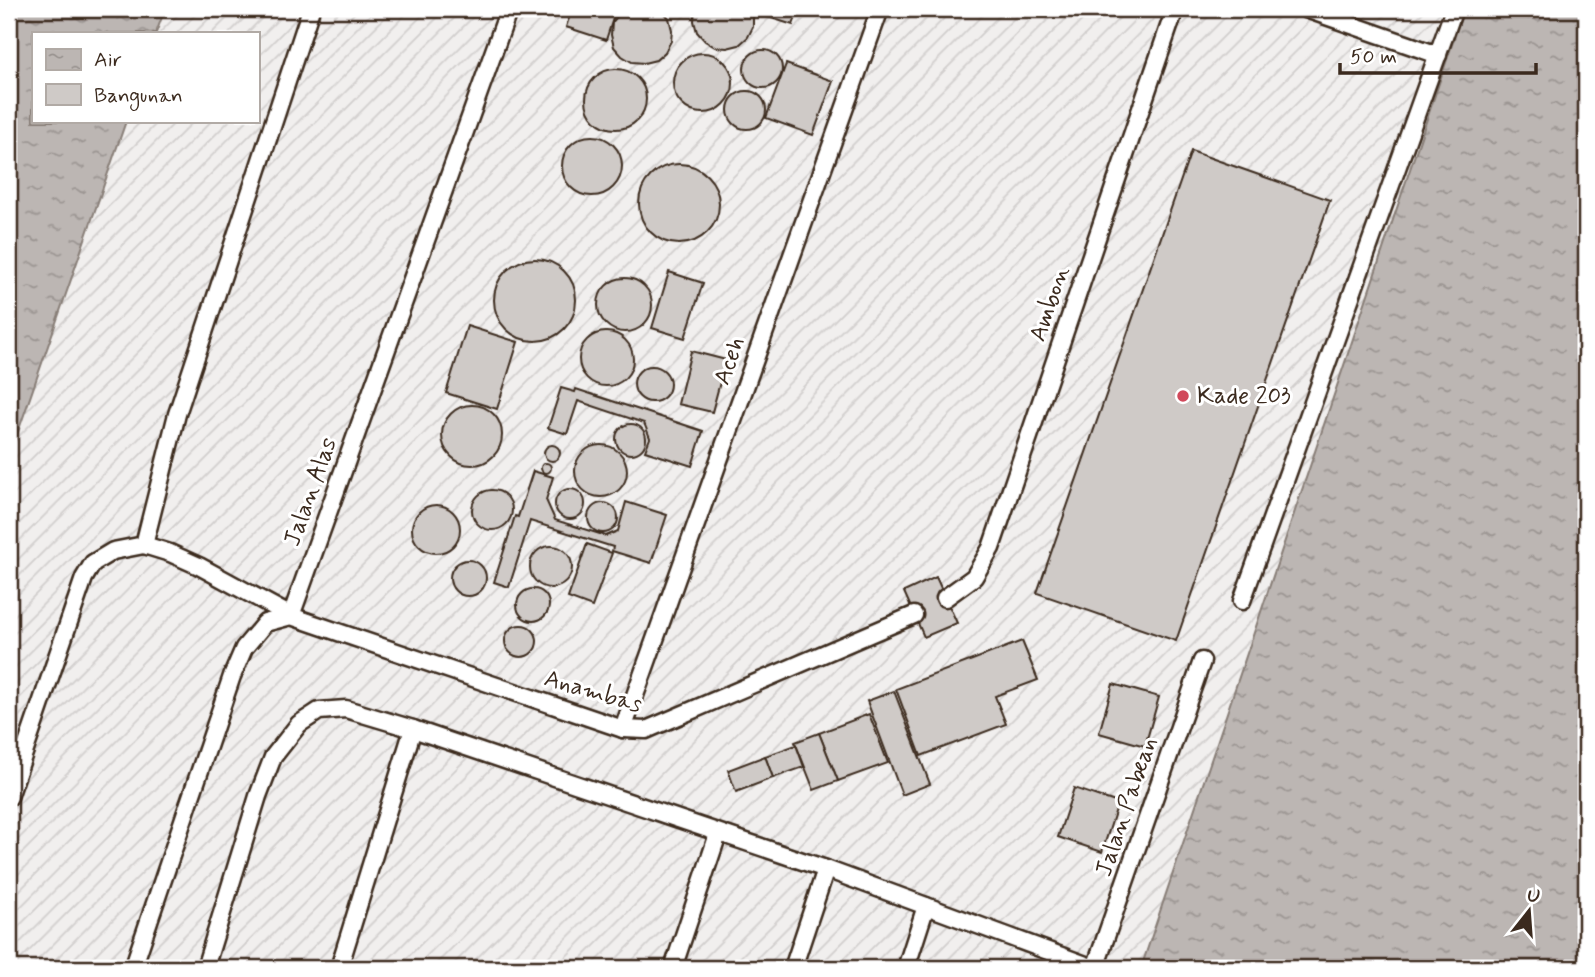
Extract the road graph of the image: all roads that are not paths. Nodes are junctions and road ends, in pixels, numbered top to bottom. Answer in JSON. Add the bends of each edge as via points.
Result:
{"nodes":[{"id":1,"x":310,"y":9,"type":"edge"},
{"id":2,"x":509,"y":9,"type":"edge"},
{"id":3,"x":880,"y":9,"type":"edge"},
{"id":4,"x":1175,"y":9,"type":"edge"},
{"id":5,"x":1306,"y":9,"type":"edge"},
{"id":6,"x":1454,"y":9,"type":"edge"},
{"id":7,"x":1438,"y":55,"type":"junction"},
{"id":8,"x":144,"y":545,"type":"junction"},
{"id":9,"x":945,"y":598,"type":"dead end"},
{"id":10,"x":1242,"y":601,"type":"dead end"},
{"id":11,"x":914,"y":615,"type":"dead end"},
{"id":12,"x":291,"y":616,"type":"junction"},
{"id":13,"x":1202,"y":661,"type":"dead end"},
{"id":14,"x":413,"y":729,"type":"junction"},
{"id":15,"x":623,"y":729,"type":"junction"},
{"id":16,"x":9,"y":797,"type":"edge"},
{"id":17,"x":718,"y":834,"type":"junction"},
{"id":18,"x":826,"y":869,"type":"junction"},
{"id":19,"x":926,"y":906,"type":"junction"},
{"id":20,"x":133,"y":968,"type":"edge"},
{"id":21,"x":205,"y":968,"type":"edge"},
{"id":22,"x":339,"y":968,"type":"edge"},
{"id":23,"x":673,"y":968,"type":"edge"},
{"id":24,"x":793,"y":968,"type":"edge"},
{"id":25,"x":906,"y":968,"type":"edge"},
{"id":26,"x":1094,"y":968,"type":"edge"}],
"edges":[{"from":1,"to":8,"type":"lane","via":[[177,414]]},
{"from":2,"to":12,"type":"lane","name":"Jalan Alas"},
{"from":3,"to":15,"type":"lane","name":"Aceh"},
{"from":4,"to":9,"type":"lane","name":"Ambon","via":[[990,548],[974,577]]},
{"from":5,"to":7,"type":"lane"},
{"from":6,"to":7,"type":"lane"},
{"from":7,"to":10,"type":"lane"},
{"from":8,"to":12,"type":"lane","name":"Anambas","via":[[200,566]]},
{"from":8,"to":16,"type":"lane","via":[[113,551],[93,563],[84,578]]},
{"from":11,"to":15,"type":"lane","name":"Anambas","via":[[646,730]]},
{"from":12,"to":15,"type":"lane","name":"Anambas"},
{"from":12,"to":20,"type":"lane","via":[[265,623],[244,648]]},
{"from":13,"to":26,"type":"lane","name":"Jalan Pabean"},
{"from":14,"to":17,"type":"lane"},
{"from":14,"to":21,"type":"lane","via":[[346,709],[319,711],[299,724],[273,757]]},
{"from":14,"to":22,"type":"lane"},
{"from":17,"to":18,"type":"lane"},
{"from":17,"to":23,"type":"lane"},
{"from":18,"to":19,"type":"lane"},
{"from":18,"to":24,"type":"lane"},
{"from":19,"to":25,"type":"lane"},
{"from":19,"to":26,"type":"lane"}]}
